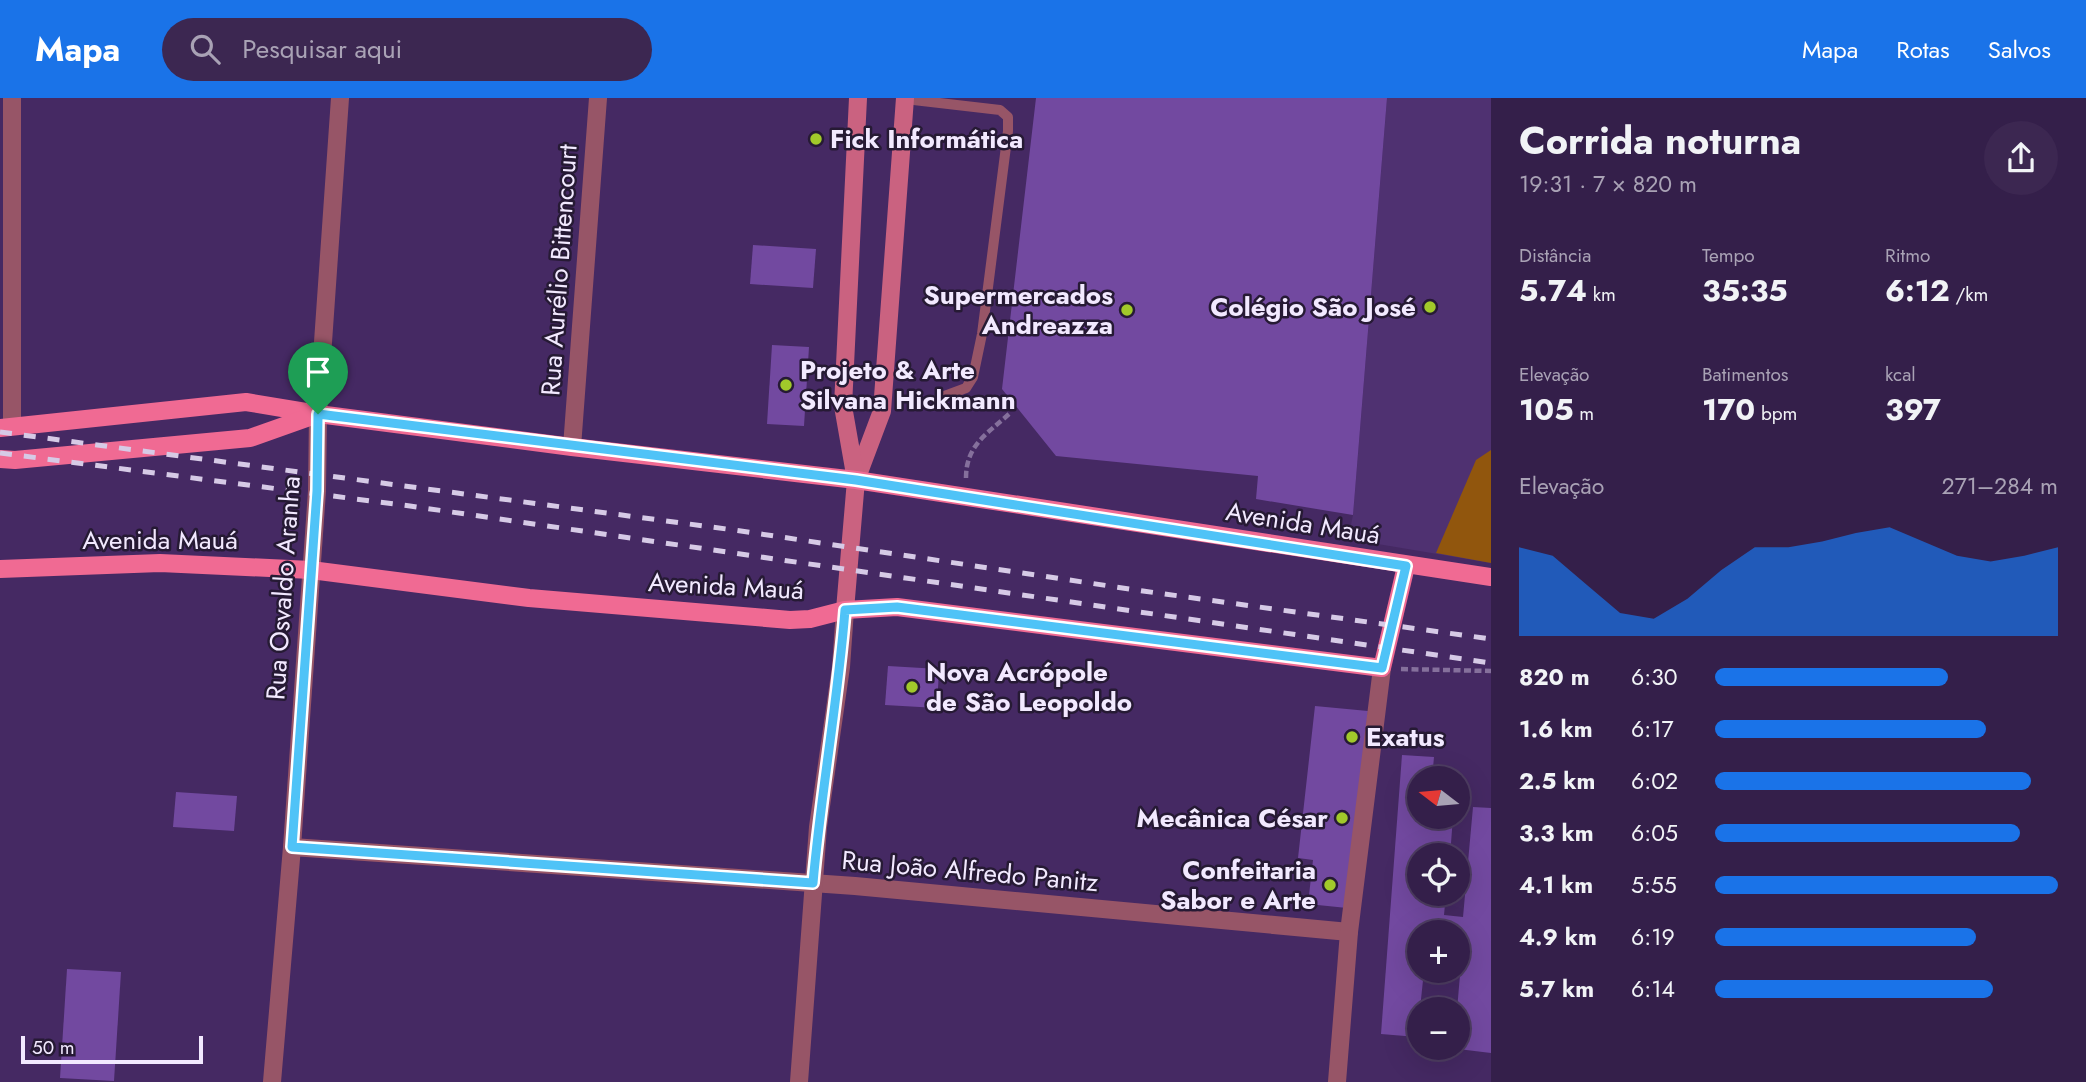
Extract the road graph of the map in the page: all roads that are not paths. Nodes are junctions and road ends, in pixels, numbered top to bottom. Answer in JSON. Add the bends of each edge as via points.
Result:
{"nodes":[{"id":1,"x":12,"y":98,"type":"edge"},
{"id":2,"x":340,"y":98,"type":"edge"},
{"id":3,"x":598,"y":98,"type":"edge"},
{"id":4,"x":858,"y":98,"type":"edge"},
{"id":5,"x":905,"y":98,"type":"edge"},
{"id":6,"x":939,"y":398,"type":"dead end"},
{"id":7,"x":318,"y":414,"type":"junction"},
{"id":8,"x":6,"y":427,"type":"edge"},
{"id":9,"x":572,"y":446,"type":"junction"},
{"id":10,"x":0,"y":459,"type":"edge"},
{"id":11,"x":856,"y":480,"type":"junction"},
{"id":12,"x":1406,"y":566,"type":"junction"},
{"id":13,"x":0,"y":569,"type":"edge"},
{"id":14,"x":311,"y":570,"type":"junction"},
{"id":15,"x":1491,"y":577,"type":"edge"},
{"id":16,"x":845,"y":610,"type":"junction"},
{"id":17,"x":1382,"y":668,"type":"junction"},
{"id":18,"x":292,"y":847,"type":"junction"},
{"id":19,"x":813,"y":883,"type":"junction"},
{"id":20,"x":1349,"y":932,"type":"junction"},
{"id":21,"x":272,"y":1082,"type":"edge"},
{"id":22,"x":799,"y":1082,"type":"edge"},
{"id":23,"x":1337,"y":1082,"type":"edge"}],
"edges":[{"from":1,"to":8,"type":"street"},
{"from":2,"to":7,"type":"street","name":"Rua Osvaldo Aranha"},
{"from":3,"to":9,"type":"street","name":"Rua Aurélio Bittencourt"},
{"from":4,"to":11,"type":"main road","via":[[842,405]]},
{"from":5,"to":6,"type":"lane","via":[[1000,110],[1008,117],[973,377],[966,388]]},
{"from":5,"to":11,"type":"main road","via":[[882,411]]},
{"from":7,"to":8,"type":"main road","name":"Avenida Mauá","via":[[246,402]]},
{"from":7,"to":9,"type":"main road","name":"Avenida Mauá"},
{"from":7,"to":10,"type":"main road","name":"Avenida Mauá","via":[[250,438]]},
{"from":7,"to":14,"type":"street","name":"Rua Osvaldo Aranha"},
{"from":9,"to":11,"type":"main road","name":"Avenida Mauá"},
{"from":11,"to":12,"type":"main road","name":"Avenida Mauá"},
{"from":11,"to":16,"type":"main road"},
{"from":12,"to":15,"type":"main road","name":"Avenida Mauá"},
{"from":12,"to":17,"type":"main road","name":"Avenida Mauá"},
{"from":13,"to":14,"type":"main road","name":"Avenida Mauá","via":[[160,563]]},
{"from":14,"to":16,"type":"main road","name":"Avenida Mauá","via":[[529,598],[790,620]]},
{"from":14,"to":18,"type":"street","name":"Rua Osvaldo Aranha"},
{"from":16,"to":17,"type":"main road","name":"Avenida Mauá","via":[[897,607]]},
{"from":16,"to":19,"type":"street"},
{"from":17,"to":20,"type":"street"},
{"from":18,"to":19,"type":"street","name":"Rua João Alfredo Panitz"},
{"from":18,"to":21,"type":"street","name":"Rua Osvaldo Aranha"},
{"from":19,"to":20,"type":"street","name":"Rua João Alfredo Panitz"},
{"from":19,"to":22,"type":"street"},
{"from":20,"to":23,"type":"street"}]}
